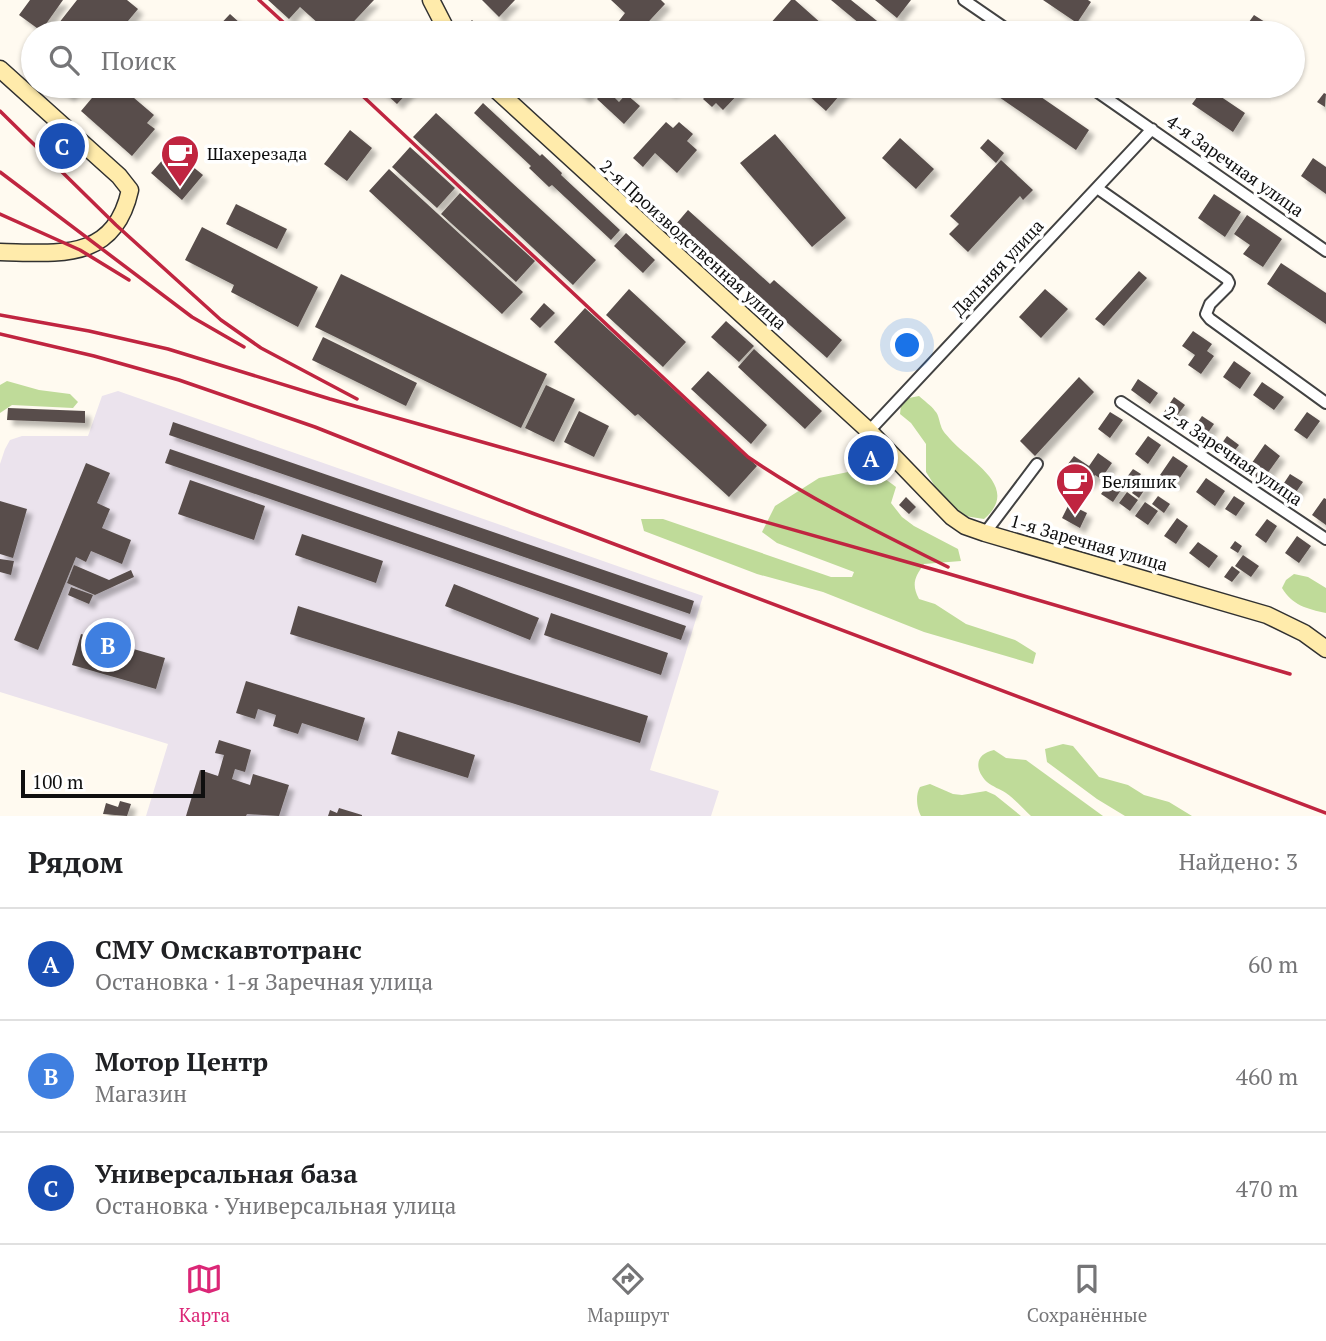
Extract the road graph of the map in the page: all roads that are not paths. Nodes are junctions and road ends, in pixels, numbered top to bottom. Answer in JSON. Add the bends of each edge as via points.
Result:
{"nodes":[{"id":1,"x":431,"y":0,"type":"edge"},
{"id":2,"x":964,"y":0,"type":"edge"},
{"id":3,"x":442,"y":21,"type":"edge"},
{"id":4,"x":995,"y":21,"type":"edge"},
{"id":5,"x":0,"y":69,"type":"edge"},
{"id":6,"x":21,"y":88,"type":"edge"},
{"id":7,"x":32,"y":98,"type":"edge"},
{"id":8,"x":505,"y":98,"type":"edge"},
{"id":9,"x":1107,"y":98,"type":"edge"},
{"id":10,"x":1152,"y":129,"type":"junction"},
{"id":11,"x":1097,"y":188,"type":"junction"},
{"id":12,"x":1326,"y":251,"type":"edge"},
{"id":13,"x":0,"y":252,"type":"edge"},
{"id":14,"x":1121,"y":402,"type":"dead end"},
{"id":15,"x":1326,"y":403,"type":"edge"},
{"id":16,"x":869,"y":431,"type":"junction"},
{"id":17,"x":1037,"y":464,"type":"dead end"},
{"id":18,"x":985,"y":533,"type":"junction"},
{"id":19,"x":1326,"y":539,"type":"edge"},
{"id":20,"x":1326,"y":649,"type":"edge"}],
"edges":[{"from":1,"to":3,"type":"street"},
{"from":2,"to":4,"type":"street"},
{"from":5,"to":6,"type":"street"},
{"from":7,"to":13,"type":"street","via":[[130,190],[116,225],[95,243],[58,253]]},
{"from":8,"to":16,"type":"street","name":"2-я Производственная улица"},
{"from":9,"to":10,"type":"street","name":"4-я Заречная улица"},
{"from":10,"to":11,"type":"street","name":"Дальняя улица"},
{"from":10,"to":12,"type":"street","name":"4-я Заречная улица"},
{"from":11,"to":15,"type":"street","via":[[1227,279],[1227,287],[1206,314]]},
{"from":11,"to":16,"type":"street","name":"Дальняя улица"},
{"from":14,"to":19,"type":"street","name":"2-я Заречная улица"},
{"from":16,"to":18,"type":"street","name":"1-я Заречная улица","via":[[952,517]]},
{"from":17,"to":18,"type":"street"},
{"from":18,"to":20,"type":"street","name":"1-я Заречная улица","via":[[1267,615]]}]}
